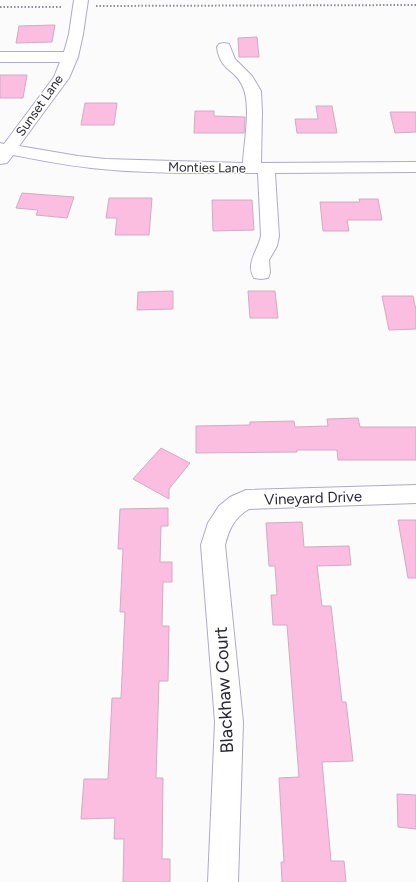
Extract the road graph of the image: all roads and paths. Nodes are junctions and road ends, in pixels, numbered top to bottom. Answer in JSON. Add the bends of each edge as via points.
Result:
{"nodes":[{"id":1,"x":81,"y":0,"type":"edge"},
{"id":2,"x":416,"y":5,"type":"edge"},
{"id":3,"x":64,"y":6,"type":"dead end"},
{"id":4,"x":96,"y":6,"type":"dead end"},
{"id":5,"x":0,"y":7,"type":"edge"},
{"id":6,"x":224,"y":47,"type":"dead end"},
{"id":7,"x":70,"y":57,"type":"junction"},
{"id":8,"x":0,"y":58,"type":"edge"},
{"id":9,"x":3,"y":153,"type":"edge"},
{"id":10,"x":416,"y":167,"type":"edge"},
{"id":11,"x":259,"y":168,"type":"junction"},
{"id":12,"x":261,"y":273,"type":"dead end"},
{"id":13,"x":416,"y":494,"type":"edge"},
{"id":14,"x":219,"y":524,"type":"joint"},
{"id":15,"x":224,"y":882,"type":"edge"}],
"edges":[{"from":1,"to":7,"type":"street","name":"Sunset Lane"},
{"from":2,"to":4,"type":"path"},
{"from":3,"to":5,"type":"path"},
{"from":6,"to":11,"type":"street","via":[[227,60],[250,85]]},
{"from":7,"to":8,"type":"street"},
{"from":7,"to":9,"type":"street","name":"Sunset Lane","via":[[61,78]]},
{"from":9,"to":11,"type":"street","name":"Monties Lane","via":[[104,164]]},
{"from":10,"to":11,"type":"street","name":"Monties Lane"},
{"from":11,"to":12,"type":"street","via":[[270,236],[260,260]]},
{"from":13,"to":14,"type":"street","name":"Vineyard Drive","via":[[246,500],[233,506]]},
{"from":14,"to":15,"type":"street","name":"Blackhaw Court","via":[[213,545],[230,722]]}]}
